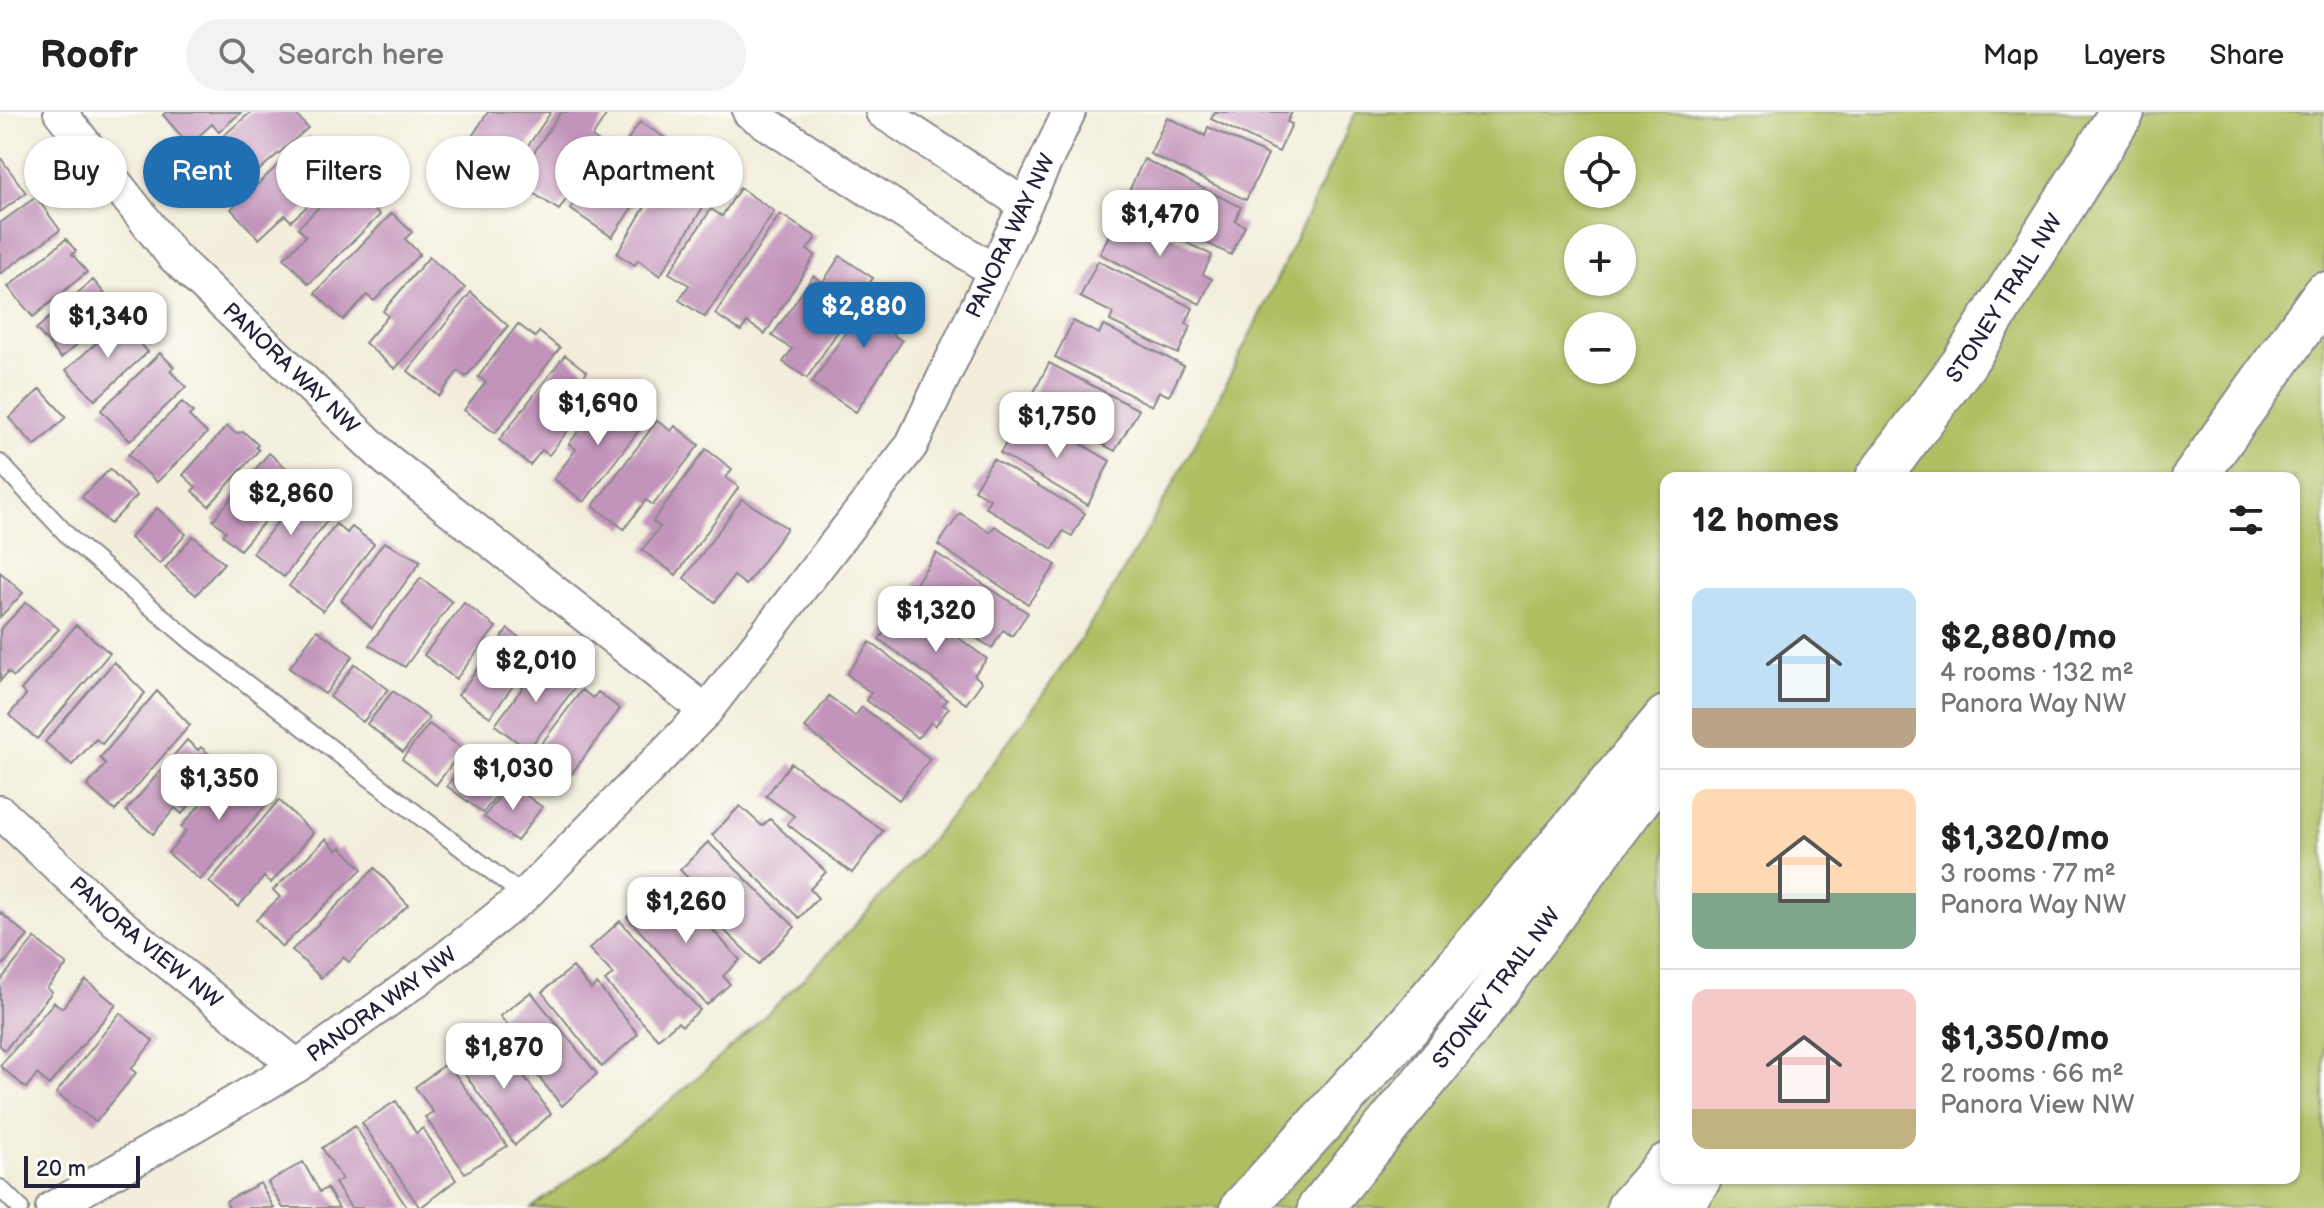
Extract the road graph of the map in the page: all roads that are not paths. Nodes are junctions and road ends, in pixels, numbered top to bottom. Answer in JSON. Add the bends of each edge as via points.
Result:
{"nodes":[{"id":1,"x":60,"y":112,"type":"edge"},
{"id":2,"x":749,"y":112,"type":"edge"},
{"id":3,"x":882,"y":112,"type":"edge"},
{"id":4,"x":1069,"y":112,"type":"edge"},
{"id":5,"x":2122,"y":112,"type":"edge"},
{"id":6,"x":1024,"y":204,"type":"junction"},
{"id":7,"x":992,"y":270,"type":"junction"},
{"id":8,"x":2324,"y":295,"type":"edge"},
{"id":9,"x":1964,"y":363,"type":"junction"},
{"id":10,"x":0,"y":463,"type":"edge"},
{"id":11,"x":1873,"y":472,"type":"edge"},
{"id":12,"x":1882,"y":472,"type":"edge"},
{"id":13,"x":2198,"y":472,"type":"edge"},
{"id":14,"x":706,"y":711,"type":"junction"},
{"id":15,"x":1660,"y":725,"type":"edge"},
{"id":16,"x":1660,"y":770,"type":"edge"},
{"id":17,"x":0,"y":812,"type":"edge"},
{"id":18,"x":524,"y":896,"type":"junction"},
{"id":19,"x":297,"y":1066,"type":"junction"},
{"id":20,"x":1660,"y":1173,"type":"edge"},
{"id":21,"x":1695,"y":1184,"type":"edge"},
{"id":22,"x":0,"y":1188,"type":"edge"},
{"id":23,"x":20,"y":1208,"type":"edge"},
{"id":24,"x":52,"y":1208,"type":"edge"},
{"id":25,"x":1243,"y":1208,"type":"edge"},
{"id":26,"x":1320,"y":1208,"type":"edge"},
{"id":27,"x":1629,"y":1208,"type":"edge"},
{"id":28,"x":1678,"y":1208,"type":"edge"}],
"edges":[{"from":1,"to":14,"type":"street","name":"PANORA WAY NW","via":[[173,256],[387,460]]},
{"from":2,"to":7,"type":"street"},
{"from":3,"to":6,"type":"street"},
{"from":4,"to":6,"type":"street","name":"PANORA WAY NW"},
{"from":5,"to":9,"type":"highway","name":"STONEY TRAIL NW"},
{"from":6,"to":7,"type":"street","name":"PANORA WAY NW"},
{"from":7,"to":14,"type":"street","name":"PANORA WAY NW","via":[[911,446]]},
{"from":8,"to":13,"type":"highway"},
{"from":9,"to":11,"type":"highway"},
{"from":9,"to":12,"type":"highway","name":"STONEY TRAIL NW"},
{"from":10,"to":18,"type":"lane","via":[[72,540],[191,641]]},
{"from":14,"to":18,"type":"street","name":"PANORA WAY NW"},
{"from":15,"to":25,"type":"highway","via":[[1412,1022]]},
{"from":16,"to":26,"type":"highway","name":"STONEY TRAIL NW","via":[[1464,1033]]},
{"from":17,"to":19,"type":"street","name":"PANORA VIEW NW","via":[[116,921]]},
{"from":18,"to":19,"type":"street","name":"PANORA WAY NW"},
{"from":19,"to":24,"type":"street","name":"PANORA WAY NW"},
{"from":20,"to":27,"type":"highway"},
{"from":21,"to":28,"type":"highway"},
{"from":22,"to":23,"type":"lane"}]}
